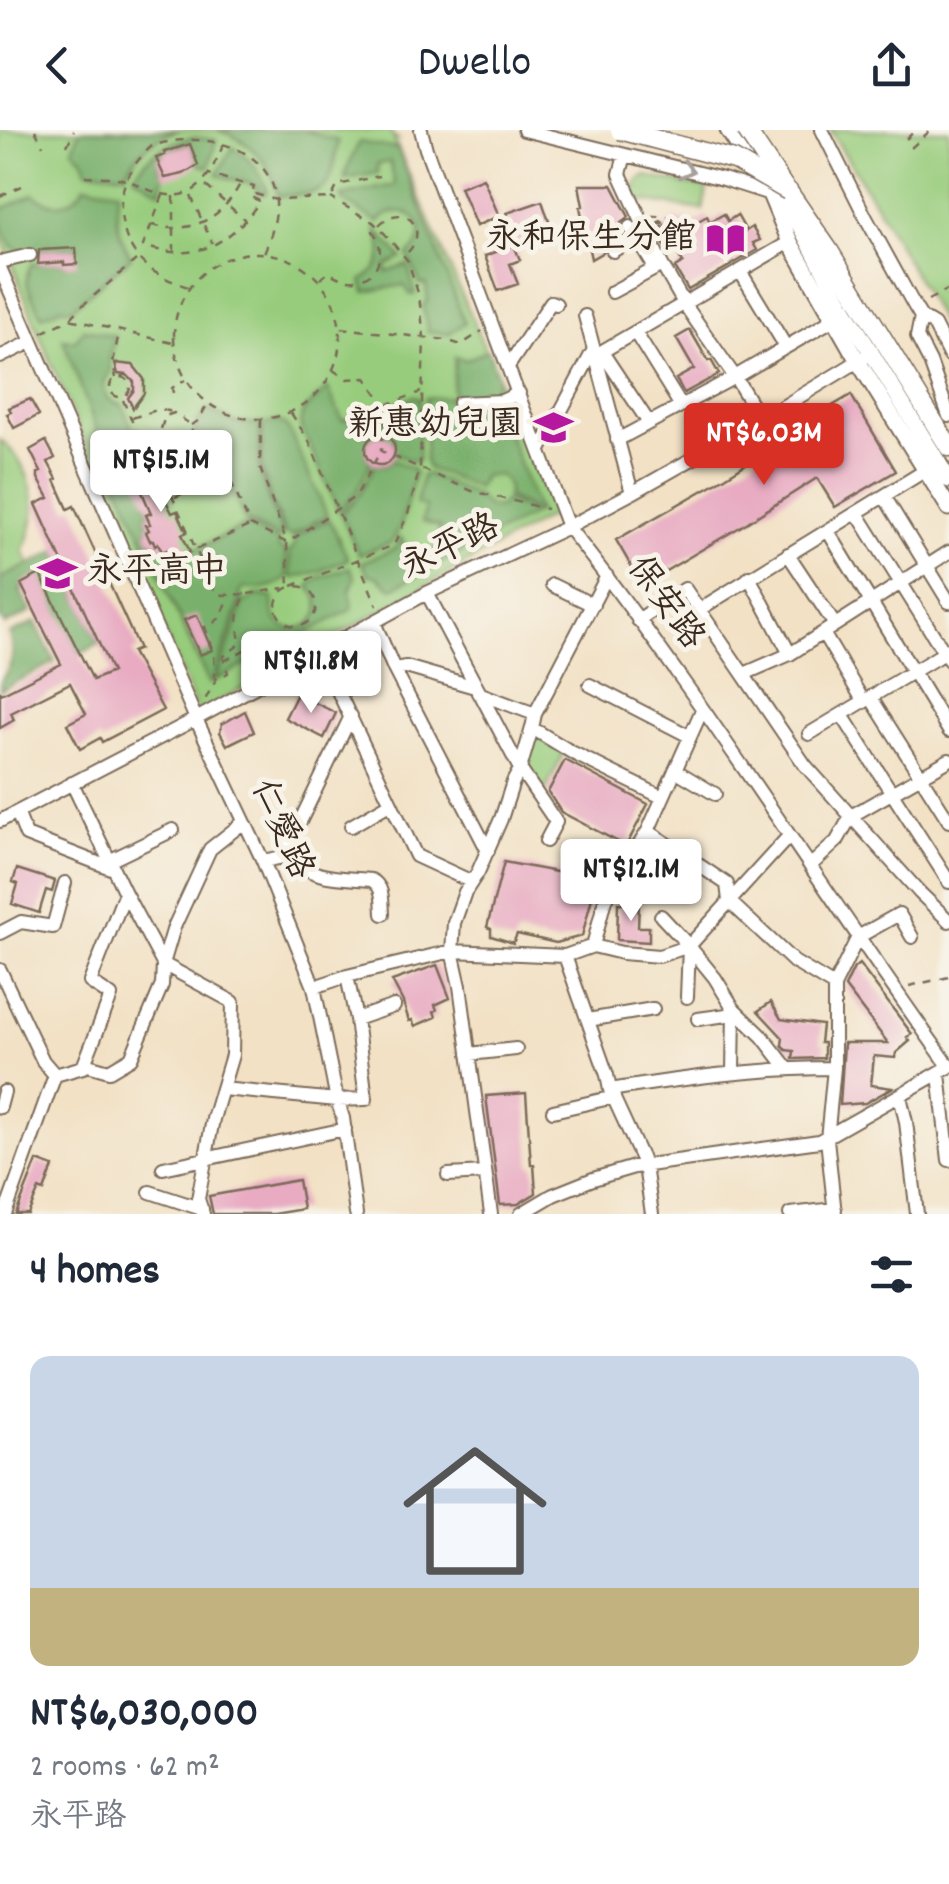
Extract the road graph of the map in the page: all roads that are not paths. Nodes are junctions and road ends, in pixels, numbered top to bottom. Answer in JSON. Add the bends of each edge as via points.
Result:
{"nodes":[{"id":1,"x":421,"y":130,"type":"edge"},
{"id":2,"x":524,"y":130,"type":"edge"},
{"id":3,"x":620,"y":130,"type":"edge"},
{"id":4,"x":728,"y":130,"type":"edge"},
{"id":5,"x":748,"y":130,"type":"edge"},
{"id":6,"x":822,"y":130,"type":"edge"},
{"id":7,"x":625,"y":155,"type":"junction"},
{"id":8,"x":779,"y":191,"type":"junction"},
{"id":9,"x":643,"y":229,"type":"junction"},
{"id":10,"x":790,"y":242,"type":"junction"},
{"id":11,"x":613,"y":250,"type":"dead end"},
{"id":12,"x":30,"y":255,"type":"dead end"},
{"id":13,"x":0,"y":265,"type":"edge"},
{"id":14,"x":659,"y":266,"type":"junction"},
{"id":15,"x":740,"y":271,"type":"junction"},
{"id":16,"x":612,"y":292,"type":"dead end"},
{"id":17,"x":556,"y":304,"type":"dead end"},
{"id":18,"x":685,"y":305,"type":"junction"},
{"id":19,"x":918,"y":312,"type":"junction"},
{"id":20,"x":585,"y":316,"type":"dead end"},
{"id":21,"x":834,"y":319,"type":"junction"},
{"id":22,"x":636,"y":332,"type":"junction"},
{"id":23,"x":31,"y":342,"type":"junction"},
{"id":24,"x":786,"y":347,"type":"junction"},
{"id":25,"x":596,"y":353,"type":"junction"},
{"id":26,"x":949,"y":355,"type":"edge"},
{"id":27,"x":0,"y":357,"type":"edge"},
{"id":28,"x":865,"y":357,"type":"junction"},
{"id":29,"x":508,"y":365,"type":"junction"},
{"id":30,"x":736,"y":377,"type":"junction"},
{"id":31,"x":519,"y":393,"type":"junction"},
{"id":32,"x":460,"y":403,"type":"dead end"},
{"id":33,"x":681,"y":406,"type":"junction"},
{"id":34,"x":949,"y":416,"type":"edge"},
{"id":35,"x":761,"y":420,"type":"junction"},
{"id":36,"x":649,"y":423,"type":"junction"},
{"id":37,"x":949,"y":439,"type":"edge"},
{"id":38,"x":617,"y":440,"type":"junction"},
{"id":39,"x":949,"y":447,"type":"edge"},
{"id":40,"x":540,"y":450,"type":"junction"},
{"id":41,"x":926,"y":470,"type":"junction"},
{"id":42,"x":949,"y":480,"type":"edge"},
{"id":43,"x":632,"y":494,"type":"junction"},
{"id":44,"x":884,"y":496,"type":"junction"},
{"id":45,"x":949,"y":508,"type":"edge"},
{"id":46,"x":857,"y":513,"type":"junction"},
{"id":47,"x":568,"y":527,"type":"junction"},
{"id":48,"x":828,"y":530,"type":"junction"},
{"id":49,"x":949,"y":552,"type":"edge"},
{"id":50,"x":788,"y":554,"type":"junction"},
{"id":51,"x":928,"y":566,"type":"junction"},
{"id":52,"x":607,"y":576,"type":"junction"},
{"id":53,"x":749,"y":577,"type":"junction"},
{"id":54,"x":901,"y":583,"type":"junction"},
{"id":55,"x":552,"y":584,"type":"dead end"},
{"id":56,"x":426,"y":593,"type":"junction"},
{"id":57,"x":871,"y":602,"type":"junction"},
{"id":58,"x":949,"y":602,"type":"edge"},
{"id":59,"x":593,"y":605,"type":"junction"},
{"id":60,"x":700,"y":609,"type":"junction"},
{"id":61,"x":378,"y":620,"type":"junction"},
{"id":62,"x":638,"y":620,"type":"junction"},
{"id":63,"x":829,"y":629,"type":"junction"},
{"id":64,"x":319,"y":651,"type":"junction"},
{"id":65,"x":790,"y":654,"type":"junction"},
{"id":66,"x":948,"y":654,"type":"edge"},
{"id":67,"x":394,"y":668,"type":"junction"},
{"id":68,"x":914,"y":672,"type":"junction"},
{"id":69,"x":744,"y":674,"type":"junction"},
{"id":70,"x":590,"y":685,"type":"dead end"},
{"id":71,"x":477,"y":690,"type":"junction"},
{"id":72,"x":868,"y":700,"type":"junction"},
{"id":73,"x":702,"y":710,"type":"junction"},
{"id":74,"x":198,"y":716,"type":"junction"},
{"id":75,"x":351,"y":716,"type":"junction"},
{"id":76,"x":842,"y":716,"type":"junction"},
{"id":77,"x":534,"y":721,"type":"junction"},
{"id":78,"x":949,"y":730,"type":"edge"},
{"id":79,"x":809,"y":734,"type":"dead end"},
{"id":80,"x":689,"y":736,"type":"junction"},
{"id":81,"x":949,"y":760,"type":"edge"},
{"id":82,"x":520,"y":769,"type":"junction"},
{"id":83,"x":674,"y":770,"type":"junction"},
{"id":84,"x":920,"y":776,"type":"junction"},
{"id":85,"x":72,"y":783,"type":"junction"},
{"id":86,"x":891,"y":793,"type":"junction"},
{"id":87,"x":715,"y":794,"type":"dead end"},
{"id":88,"x":662,"y":797,"type":"junction"},
{"id":89,"x":391,"y":802,"type":"junction"},
{"id":90,"x":17,"y":812,"type":"junction"},
{"id":91,"x":851,"y":816,"type":"junction"},
{"id":92,"x":0,"y":821,"type":"edge"},
{"id":93,"x":949,"y":821,"type":"edge"},
{"id":94,"x":244,"y":822,"type":"junction"},
{"id":95,"x":351,"y":826,"type":"dead end"},
{"id":96,"x":174,"y":830,"type":"dead end"},
{"id":97,"x":648,"y":831,"type":"junction"},
{"id":98,"x":789,"y":836,"type":"junction"},
{"id":99,"x":546,"y":841,"type":"dead end"},
{"id":100,"x":488,"y":851,"type":"junction"},
{"id":101,"x":283,"y":857,"type":"junction"},
{"id":102,"x":263,"y":861,"type":"junction"},
{"id":103,"x":111,"y":865,"type":"junction"},
{"id":104,"x":810,"y":866,"type":"junction"},
{"id":105,"x":948,"y":878,"type":"edge"},
{"id":106,"x":470,"y":881,"type":"junction"},
{"id":107,"x":65,"y":883,"type":"dead end"},
{"id":108,"x":125,"y":893,"type":"junction"},
{"id":109,"x":920,"y":893,"type":"junction"},
{"id":110,"x":729,"y":901,"type":"junction"},
{"id":111,"x":383,"y":914,"type":"dead end"},
{"id":112,"x":661,"y":916,"type":"dead end"},
{"id":113,"x":949,"y":921,"type":"edge"},
{"id":114,"x":0,"y":933,"type":"edge"},
{"id":115,"x":912,"y":937,"type":"dead end"},
{"id":116,"x":858,"y":938,"type":"junction"},
{"id":117,"x":593,"y":946,"type":"junction"},
{"id":118,"x":688,"y":946,"type":"junction"},
{"id":119,"x":452,"y":951,"type":"junction"},
{"id":120,"x":565,"y":956,"type":"junction"},
{"id":121,"x":163,"y":964,"type":"junction"},
{"id":122,"x":0,"y":970,"type":"edge"},
{"id":123,"x":347,"y":976,"type":"junction"},
{"id":124,"x":834,"y":986,"type":"junction"},
{"id":125,"x":314,"y":988,"type":"junction"},
{"id":126,"x":687,"y":998,"type":"dead end"},
{"id":127,"x":394,"y":1006,"type":"dead end"},
{"id":128,"x":652,"y":1009,"type":"dead end"},
{"id":129,"x":734,"y":1012,"type":"junction"},
{"id":130,"x":698,"y":1019,"type":"dead end"},
{"id":131,"x":356,"y":1020,"type":"junction"},
{"id":132,"x":588,"y":1020,"type":"junction"},
{"id":133,"x":516,"y":1049,"type":"dead end"},
{"id":134,"x":469,"y":1054,"type":"junction"},
{"id":135,"x":82,"y":1067,"type":"junction"},
{"id":136,"x":787,"y":1068,"type":"junction"},
{"id":137,"x":834,"y":1068,"type":"junction"},
{"id":138,"x":946,"y":1069,"type":"edge"},
{"id":139,"x":734,"y":1072,"type":"junction"},
{"id":140,"x":55,"y":1075,"type":"junction"},
{"id":141,"x":222,"y":1089,"type":"junction"},
{"id":142,"x":612,"y":1093,"type":"junction"},
{"id":143,"x":900,"y":1096,"type":"junction"},
{"id":144,"x":337,"y":1100,"type":"junction"},
{"id":145,"x":552,"y":1111,"type":"dead end"},
{"id":146,"x":344,"y":1130,"type":"junction"},
{"id":147,"x":827,"y":1139,"type":"junction"},
{"id":148,"x":206,"y":1159,"type":"junction"},
{"id":149,"x":949,"y":1160,"type":"edge"},
{"id":150,"x":645,"y":1166,"type":"junction"},
{"id":151,"x":163,"y":1168,"type":"dead end"},
{"id":152,"x":485,"y":1173,"type":"junction"},
{"id":153,"x":448,"y":1175,"type":"dead end"},
{"id":154,"x":150,"y":1192,"type":"dead end"},
{"id":155,"x":202,"y":1212,"type":"edge"},
{"id":156,"x":835,"y":1212,"type":"edge"},
{"id":157,"x":5,"y":1214,"type":"edge"},
{"id":158,"x":356,"y":1214,"type":"edge"},
{"id":159,"x":491,"y":1214,"type":"edge"},
{"id":160,"x":521,"y":1214,"type":"edge"},
{"id":161,"x":652,"y":1214,"type":"edge"},
{"id":162,"x":790,"y":1214,"type":"edge"},
{"id":163,"x":917,"y":1214,"type":"edge"}],
"edges":[{"from":1,"to":29,"type":"street","name":"保安路"},
{"from":2,"to":7,"type":"street"},
{"from":3,"to":8,"type":"highway","bridge":true,"via":[[734,160]]},
{"from":4,"to":8,"type":"main road"},
{"from":5,"to":8,"type":"highway","bridge":true},
{"from":5,"to":37,"type":"street","bridge":true},
{"from":6,"to":19,"type":"street"},
{"from":7,"to":8,"type":"street","one_way":true},
{"from":7,"to":9,"type":"street","via":[[620,174]]},
{"from":8,"to":10,"type":"main road"},
{"from":8,"to":28,"type":"main road"},
{"from":8,"to":39,"type":"highway","via":[[828,249]]},
{"from":9,"to":11,"type":"street"},
{"from":9,"to":14,"type":"street"},
{"from":10,"to":15,"type":"street"},
{"from":10,"to":21,"type":"main road"},
{"from":12,"to":13,"type":"street"},
{"from":13,"to":23,"type":"street","name":"仁愛路"},
{"from":14,"to":16,"type":"street"},
{"from":14,"to":18,"type":"street"},
{"from":15,"to":18,"type":"street"},
{"from":15,"to":24,"type":"street"},
{"from":17,"to":29,"type":"street","via":[[551,302]]},
{"from":18,"to":22,"type":"street"},
{"from":18,"to":30,"type":"street"},
{"from":19,"to":26,"type":"street","via":[[934,325]]},
{"from":19,"to":34,"type":"street","via":[[917,337]]},
{"from":20,"to":25,"type":"street"},
{"from":21,"to":24,"type":"street"},
{"from":21,"to":28,"type":"main road"},
{"from":22,"to":25,"type":"street"},
{"from":22,"to":33,"type":"street"},
{"from":23,"to":27,"type":"street"},
{"from":23,"to":74,"type":"street","name":"仁愛路"},
{"from":24,"to":30,"type":"street"},
{"from":25,"to":36,"type":"street"},
{"from":25,"to":38,"type":"street"},
{"from":25,"to":40,"type":"street"},
{"from":28,"to":35,"type":"street","name":"永平路"},
{"from":28,"to":41,"type":"main road"},
{"from":28,"to":42,"type":"main road"},
{"from":29,"to":31,"type":"street","name":"保安路"},
{"from":30,"to":33,"type":"street"},
{"from":30,"to":35,"type":"street"},
{"from":31,"to":32,"type":"street","via":[[502,401]]},
{"from":31,"to":40,"type":"street","name":"保安路"},
{"from":33,"to":36,"type":"street"},
{"from":35,"to":43,"type":"street","name":"永平路"},
{"from":36,"to":38,"type":"street"},
{"from":38,"to":43,"type":"street"},
{"from":40,"to":47,"type":"street","name":"保安路"},
{"from":41,"to":44,"type":"street"},
{"from":41,"to":45,"type":"main road"},
{"from":43,"to":47,"type":"street","name":"永平路"},
{"from":44,"to":46,"type":"street"},
{"from":44,"to":51,"type":"street"},
{"from":46,"to":48,"type":"street"},
{"from":46,"to":54,"type":"street"},
{"from":47,"to":52,"type":"street","name":"保安路"},
{"from":47,"to":56,"type":"street","name":"永平路"},
{"from":48,"to":50,"type":"street"},
{"from":48,"to":57,"type":"street"},
{"from":49,"to":51,"type":"street"},
{"from":50,"to":53,"type":"street"},
{"from":50,"to":63,"type":"street"},
{"from":51,"to":54,"type":"street"},
{"from":51,"to":58,"type":"street"},
{"from":52,"to":59,"type":"street"},
{"from":52,"to":62,"type":"street","name":"保安路"},
{"from":53,"to":60,"type":"street"},
{"from":53,"to":65,"type":"street"},
{"from":54,"to":57,"type":"street"},
{"from":54,"to":66,"type":"street"},
{"from":55,"to":59,"type":"street"},
{"from":56,"to":61,"type":"street","name":"永平路"},
{"from":56,"to":71,"type":"street"},
{"from":57,"to":63,"type":"street"},
{"from":57,"to":68,"type":"street"},
{"from":59,"to":77,"type":"street"},
{"from":60,"to":62,"type":"street","via":[[685,588]]},
{"from":60,"to":69,"type":"street"},
{"from":61,"to":64,"type":"street","name":"永平路"},
{"from":61,"to":67,"type":"street"},
{"from":62,"to":73,"type":"street","name":"保安路"},
{"from":63,"to":65,"type":"street"},
{"from":63,"to":72,"type":"street"},
{"from":64,"to":74,"type":"street","name":"永平路"},
{"from":64,"to":75,"type":"street"},
{"from":65,"to":69,"type":"street"},
{"from":66,"to":68,"type":"street"},
{"from":67,"to":71,"type":"street"},
{"from":67,"to":100,"type":"street"},
{"from":68,"to":72,"type":"street"},
{"from":68,"to":78,"type":"street"},
{"from":69,"to":91,"type":"street","via":[[805,765]]},
{"from":70,"to":80,"type":"street"},
{"from":71,"to":77,"type":"street"},
{"from":71,"to":82,"type":"street"},
{"from":72,"to":76,"type":"street"},
{"from":72,"to":84,"type":"street"},
{"from":73,"to":80,"type":"street"},
{"from":73,"to":98,"type":"street","name":"保安路"},
{"from":74,"to":85,"type":"street","name":"永平路"},
{"from":74,"to":94,"type":"street","name":"仁愛路"},
{"from":75,"to":89,"type":"street"},
{"from":75,"to":101,"type":"street"},
{"from":76,"to":79,"type":"street"},
{"from":76,"to":86,"type":"street"},
{"from":77,"to":82,"type":"street"},
{"from":77,"to":88,"type":"street","via":[[573,753]]},
{"from":80,"to":83,"type":"street"},
{"from":81,"to":84,"type":"street"},
{"from":82,"to":99,"type":"street","via":[[556,822]]},
{"from":82,"to":100,"type":"street"},
{"from":83,"to":87,"type":"street"},
{"from":83,"to":88,"type":"street"},
{"from":84,"to":86,"type":"street"},
{"from":84,"to":93,"type":"street"},
{"from":85,"to":90,"type":"street","name":"永平路"},
{"from":85,"to":103,"type":"street"},
{"from":86,"to":91,"type":"street"},
{"from":86,"to":105,"type":"street"},
{"from":88,"to":97,"type":"street"},
{"from":89,"to":95,"type":"street"},
{"from":89,"to":106,"type":"street","via":[[416,856]]},
{"from":90,"to":92,"type":"street","name":"永平路"},
{"from":90,"to":103,"type":"street","via":[[26,835]]},
{"from":91,"to":104,"type":"street","via":[[837,841]]},
{"from":91,"to":109,"type":"street"},
{"from":94,"to":102,"type":"street","name":"仁愛路"},
{"from":94,"to":121,"type":"street","via":[[210,850]]},
{"from":96,"to":103,"type":"street"},
{"from":97,"to":110,"type":"street","via":[[728,884]]},
{"from":97,"to":117,"type":"street","via":[[604,903]]},
{"from":98,"to":104,"type":"street","name":"保安路"},
{"from":98,"to":110,"type":"street"},
{"from":100,"to":106,"type":"street"},
{"from":101,"to":102,"type":"street"},
{"from":101,"to":111,"type":"street","via":[[327,878],[377,882]]},
{"from":102,"to":125,"type":"street","name":"仁愛路"},
{"from":103,"to":108,"type":"street"},
{"from":104,"to":116,"type":"street","name":"保安路"},
{"from":105,"to":109,"type":"street"},
{"from":106,"to":119,"type":"street","via":[[454,923]]},
{"from":107,"to":114,"type":"street","via":[[53,927],[21,922]]},
{"from":108,"to":121,"type":"street"},
{"from":108,"to":135,"type":"street","via":[[90,982],[111,996]]},
{"from":109,"to":113,"type":"street"},
{"from":110,"to":118,"type":"street"},
{"from":110,"to":124,"type":"street","via":[[794,962]]},
{"from":112,"to":118,"type":"street"},
{"from":115,"to":116,"type":"street","via":[[899,914]]},
{"from":116,"to":124,"type":"street"},
{"from":116,"to":138,"type":"street","name":"保安路"},
{"from":117,"to":118,"type":"street","via":[[659,956]]},
{"from":117,"to":120,"type":"street"},
{"from":118,"to":126,"type":"street"},
{"from":118,"to":129,"type":"street"},
{"from":119,"to":120,"type":"street"},
{"from":119,"to":123,"type":"street"},
{"from":119,"to":134,"type":"street"},
{"from":120,"to":132,"type":"street"},
{"from":121,"to":135,"type":"street","via":[[162,985],[131,1058],[108,1071]]},
{"from":121,"to":141,"type":"street","via":[[234,1002],[232,1055]]},
{"from":122,"to":140,"type":"street"},
{"from":123,"to":125,"type":"street"},
{"from":123,"to":131,"type":"street"},
{"from":124,"to":137,"type":"street"},
{"from":125,"to":144,"type":"street","name":"仁愛路"},
{"from":127,"to":131,"type":"street"},
{"from":128,"to":132,"type":"street"},
{"from":129,"to":130,"type":"street"},
{"from":129,"to":136,"type":"street"},
{"from":129,"to":139,"type":"street"},
{"from":131,"to":144,"type":"street","via":[[366,1099]]},
{"from":132,"to":142,"type":"street"},
{"from":133,"to":134,"type":"street"},
{"from":134,"to":152,"type":"street"},
{"from":135,"to":140,"type":"street"},
{"from":136,"to":137,"type":"street"},
{"from":136,"to":139,"type":"street"},
{"from":137,"to":147,"type":"street"},
{"from":138,"to":143,"type":"street"},
{"from":138,"to":149,"type":"street"},
{"from":139,"to":142,"type":"street"},
{"from":140,"to":157,"type":"street"},
{"from":141,"to":144,"type":"street"},
{"from":141,"to":148,"type":"street"},
{"from":142,"to":145,"type":"street"},
{"from":142,"to":150,"type":"street"},
{"from":143,"to":147,"type":"street"},
{"from":143,"to":163,"type":"street"},
{"from":144,"to":146,"type":"street","name":"仁愛路"},
{"from":146,"to":148,"type":"street"},
{"from":146,"to":158,"type":"street","name":"仁愛路"},
{"from":147,"to":150,"type":"street"},
{"from":147,"to":156,"type":"street"},
{"from":148,"to":151,"type":"street"},
{"from":148,"to":155,"type":"street"},
{"from":150,"to":160,"type":"street","via":[[592,1179]]},
{"from":150,"to":161,"type":"street"},
{"from":152,"to":153,"type":"street"},
{"from":152,"to":159,"type":"street"},
{"from":154,"to":155,"type":"street"},
{"from":156,"to":162,"type":"street"}]}
